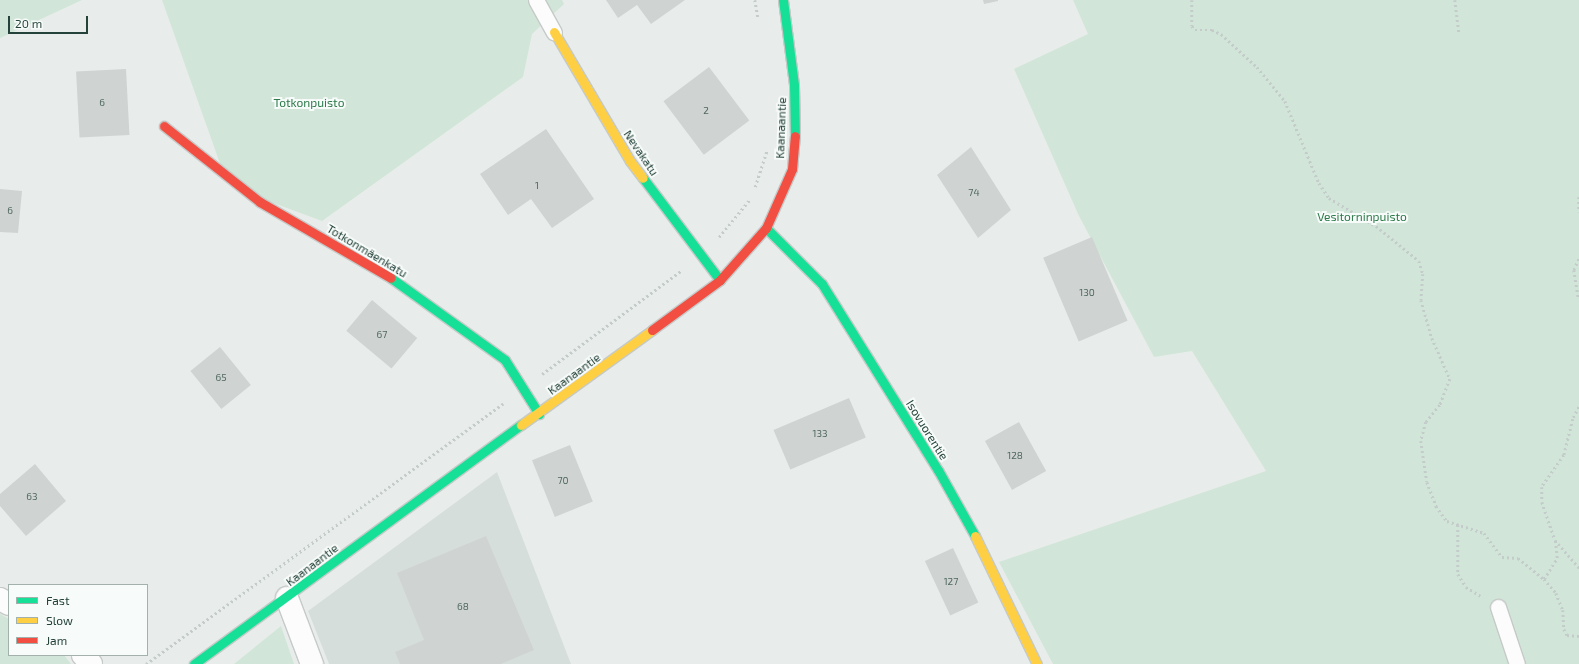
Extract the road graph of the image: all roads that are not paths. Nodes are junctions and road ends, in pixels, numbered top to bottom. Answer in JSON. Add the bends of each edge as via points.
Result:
{"nodes":[{"id":1,"x":536,"y":0,"type":"edge"},
{"id":2,"x":783,"y":0,"type":"edge"},
{"id":3,"x":554,"y":32,"type":"joint"},
{"id":4,"x":164,"y":126,"type":"dead end"},
{"id":5,"x":766,"y":228,"type":"junction"},
{"id":6,"x":720,"y":280,"type":"junction"},
{"id":7,"x":539,"y":414,"type":"junction"},
{"id":8,"x":287,"y":598,"type":"junction"},
{"id":9,"x":1498,"y":607,"type":"road end"},
{"id":10,"x":84,"y":656,"type":"edge"},
{"id":11,"x":91,"y":664,"type":"edge"},
{"id":12,"x":194,"y":664,"type":"edge"},
{"id":13,"x":312,"y":664,"type":"edge"},
{"id":14,"x":1037,"y":664,"type":"edge"},
{"id":15,"x":1517,"y":664,"type":"edge"}],
"edges":[{"from":1,"to":3,"type":"lane"},
{"from":2,"to":5,"type":"street","name":"Kaanaantie","via":[[794,85],[795,132],[792,169]]},
{"from":3,"to":6,"type":"street","name":"Nevakatu","via":[[630,161]]},
{"from":4,"to":7,"type":"street","name":"Totkonmäenkatu","via":[[260,202],[384,273],[504,360]]},
{"from":5,"to":6,"type":"street","name":"Kaanaantie"},
{"from":5,"to":14,"type":"street","name":"Isovuorentie","via":[[822,284],[926,450],[984,555]]},
{"from":6,"to":7,"type":"street","name":"Kaanaantie"},
{"from":7,"to":8,"type":"street","name":"Kaanaantie"},
{"from":8,"to":12,"type":"street","name":"Kaanaantie"},
{"from":8,"to":13,"type":"street"},
{"from":9,"to":15,"type":"lane"},
{"from":10,"to":11,"type":"street"}]}
